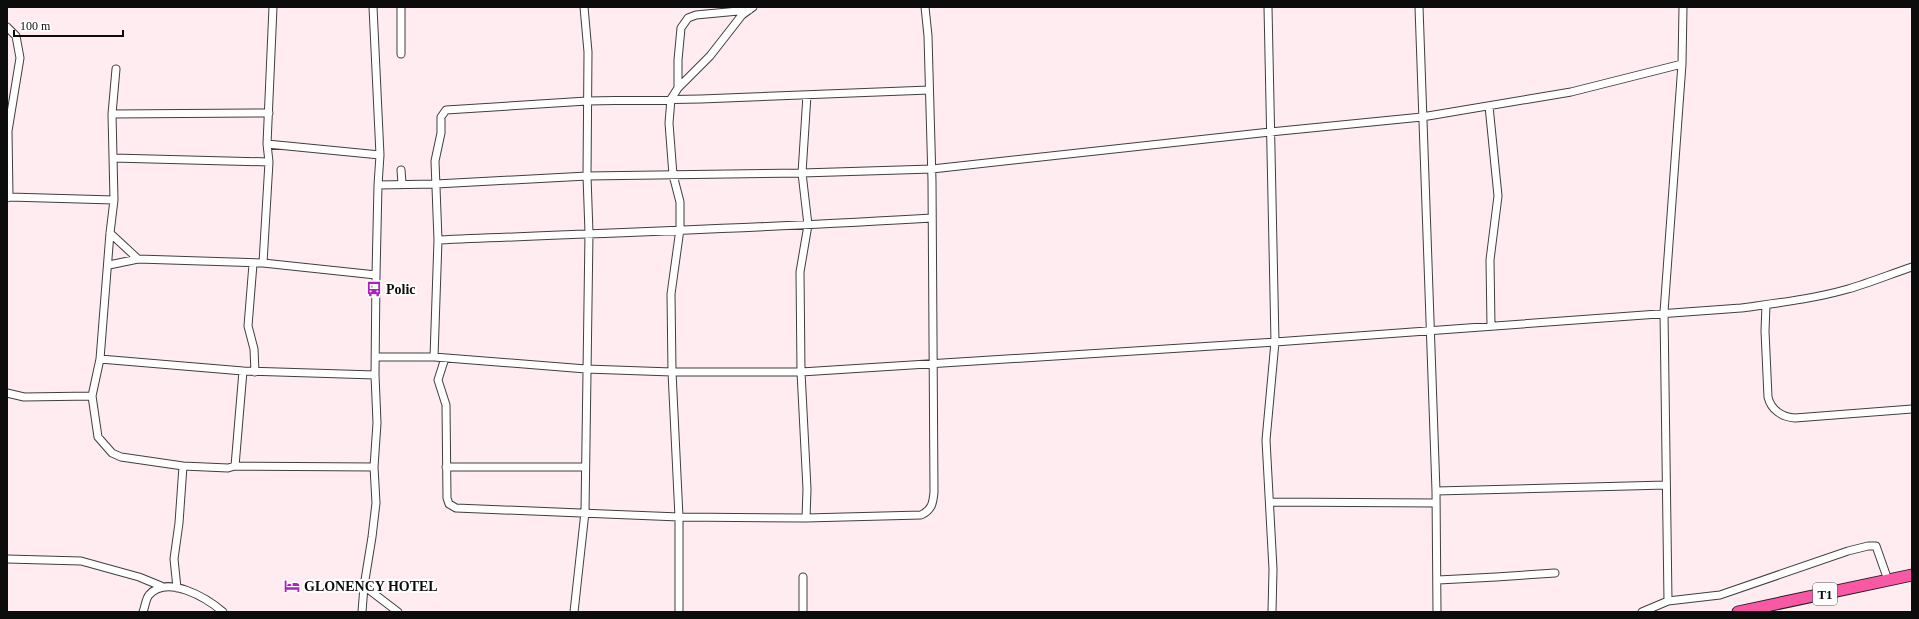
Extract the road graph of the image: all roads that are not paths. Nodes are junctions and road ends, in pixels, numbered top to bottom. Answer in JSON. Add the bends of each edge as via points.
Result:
{"nodes":[{"id":1,"x":273,"y":7,"type":"edge"},
{"id":2,"x":373,"y":7,"type":"edge"},
{"id":3,"x":401,"y":7,"type":"edge"},
{"id":4,"x":584,"y":7,"type":"edge"},
{"id":5,"x":926,"y":7,"type":"edge"},
{"id":6,"x":1268,"y":7,"type":"edge"},
{"id":7,"x":1419,"y":7,"type":"edge"},
{"id":8,"x":1683,"y":7,"type":"edge"},
{"id":9,"x":751,"y":9,"type":"edge"},
{"id":10,"x":7,"y":27,"type":"edge"},
{"id":11,"x":401,"y":54,"type":"dead end"},
{"id":12,"x":1682,"y":64,"type":"junction"},
{"id":13,"x":116,"y":69,"type":"dead end"},
{"id":14,"x":678,"y":88,"type":"junction"},
{"id":15,"x":929,"y":90,"type":"junction"},
{"id":16,"x":806,"y":94,"type":"junction"},
{"id":17,"x":671,"y":99,"type":"junction"},
{"id":18,"x":587,"y":101,"type":"junction"},
{"id":19,"x":1488,"y":106,"type":"junction"},
{"id":20,"x":268,"y":113,"type":"junction"},
{"id":21,"x":112,"y":114,"type":"junction"},
{"id":22,"x":1422,"y":117,"type":"junction"},
{"id":23,"x":8,"y":131,"type":"edge"},
{"id":24,"x":1270,"y":132,"type":"junction"},
{"id":25,"x":267,"y":144,"type":"junction"},
{"id":26,"x":380,"y":155,"type":"junction"},
{"id":27,"x":113,"y":158,"type":"junction"},
{"id":28,"x":269,"y":162,"type":"junction"},
{"id":29,"x":932,"y":169,"type":"junction"},
{"id":30,"x":401,"y":170,"type":"dead end"},
{"id":31,"x":802,"y":173,"type":"junction"},
{"id":32,"x":673,"y":175,"type":"junction"},
{"id":33,"x":587,"y":176,"type":"junction"},
{"id":34,"x":402,"y":183,"type":"junction"},
{"id":35,"x":436,"y":184,"type":"junction"},
{"id":36,"x":378,"y":185,"type":"junction"},
{"id":37,"x":8,"y":198,"type":"edge"},
{"id":38,"x":114,"y":200,"type":"junction"},
{"id":39,"x":932,"y":218,"type":"junction"},
{"id":40,"x":808,"y":225,"type":"junction"},
{"id":41,"x":680,"y":229,"type":"junction"},
{"id":42,"x":110,"y":233,"type":"junction"},
{"id":43,"x":589,"y":233,"type":"junction"},
{"id":44,"x":438,"y":240,"type":"junction"},
{"id":45,"x":138,"y":259,"type":"junction"},
{"id":46,"x":263,"y":263,"type":"junction"},
{"id":47,"x":253,"y":264,"type":"junction"},
{"id":48,"x":109,"y":265,"type":"junction"},
{"id":49,"x":1912,"y":266,"type":"edge"},
{"id":50,"x":376,"y":275,"type":"junction"},
{"id":51,"x":1766,"y":305,"type":"junction"},
{"id":52,"x":1664,"y":312,"type":"junction"},
{"id":53,"x":1491,"y":326,"type":"junction"},
{"id":54,"x":1430,"y":331,"type":"junction"},
{"id":55,"x":1275,"y":342,"type":"junction"},
{"id":56,"x":376,"y":357,"type":"junction"},
{"id":57,"x":434,"y":357,"type":"junction"},
{"id":58,"x":445,"y":358,"type":"junction"},
{"id":59,"x":100,"y":359,"type":"junction"},
{"id":60,"x":933,"y":364,"type":"junction"},
{"id":61,"x":586,"y":369,"type":"junction"},
{"id":62,"x":243,"y":371,"type":"junction"},
{"id":63,"x":255,"y":372,"type":"junction"},
{"id":64,"x":672,"y":372,"type":"junction"},
{"id":65,"x":801,"y":372,"type":"junction"},
{"id":66,"x":376,"y":374,"type":"junction"},
{"id":67,"x":7,"y":393,"type":"edge"},
{"id":68,"x":92,"y":396,"type":"junction"},
{"id":69,"x":1912,"y":409,"type":"edge"},
{"id":70,"x":183,"y":466,"type":"junction"},
{"id":71,"x":235,"y":466,"type":"junction"},
{"id":72,"x":374,"y":467,"type":"junction"},
{"id":73,"x":446,"y":467,"type":"junction"},
{"id":74,"x":585,"y":467,"type":"junction"},
{"id":75,"x":1666,"y":486,"type":"junction"},
{"id":76,"x":1436,"y":491,"type":"junction"},
{"id":77,"x":1270,"y":502,"type":"junction"},
{"id":78,"x":1436,"y":504,"type":"junction"},
{"id":79,"x":585,"y":512,"type":"junction"},
{"id":80,"x":679,"y":517,"type":"junction"},
{"id":81,"x":806,"y":518,"type":"junction"},
{"id":82,"x":7,"y":559,"type":"edge"},
{"id":83,"x":1555,"y":572,"type":"dead end"},
{"id":84,"x":1912,"y":575,"type":"edge"},
{"id":85,"x":803,"y":577,"type":"dead end"},
{"id":86,"x":1438,"y":580,"type":"junction"},
{"id":87,"x":1888,"y":580,"type":"junction"},
{"id":88,"x":161,"y":586,"type":"junction"},
{"id":89,"x":364,"y":586,"type":"junction"},
{"id":90,"x":177,"y":588,"type":"junction"},
{"id":91,"x":1668,"y":600,"type":"junction"},
{"id":92,"x":143,"y":612,"type":"edge"},
{"id":93,"x":223,"y":612,"type":"edge"},
{"id":94,"x":362,"y":612,"type":"edge"},
{"id":95,"x":398,"y":612,"type":"edge"},
{"id":96,"x":574,"y":612,"type":"edge"},
{"id":97,"x":679,"y":612,"type":"edge"},
{"id":98,"x":803,"y":612,"type":"edge"},
{"id":99,"x":1272,"y":612,"type":"edge"},
{"id":100,"x":1437,"y":612,"type":"edge"},
{"id":101,"x":1642,"y":612,"type":"edge"},
{"id":102,"x":1738,"y":612,"type":"edge"}],
"edges":[{"from":1,"to":20,"type":"street"},
{"from":2,"to":26,"type":"street"},
{"from":3,"to":11,"type":"street"},
{"from":4,"to":18,"type":"street","via":[[588,52]]},
{"from":5,"to":15,"type":"street"},
{"from":6,"to":24,"type":"street"},
{"from":7,"to":22,"type":"street"},
{"from":8,"to":12,"type":"street"},
{"from":9,"to":14,"type":"street"},
{"from":9,"to":14,"type":"street","via":[[692,16],[684,22],[680,36]]},
{"from":10,"to":23,"type":"street","via":[[16,36],[20,58]]},
{"from":12,"to":19,"type":"street","via":[[1579,91]]},
{"from":12,"to":52,"type":"street"},
{"from":13,"to":21,"type":"street"},
{"from":14,"to":17,"type":"street"},
{"from":15,"to":16,"type":"street"},
{"from":15,"to":29,"type":"street"},
{"from":16,"to":17,"type":"street"},
{"from":16,"to":31,"type":"street"},
{"from":17,"to":18,"type":"street"},
{"from":17,"to":32,"type":"street","via":[[669,123]]},
{"from":18,"to":33,"type":"street"},
{"from":18,"to":35,"type":"street","via":[[446,110],[441,117],[435,161]]},
{"from":19,"to":22,"type":"street"},
{"from":19,"to":53,"type":"street","via":[[1498,196],[1490,260]]},
{"from":20,"to":21,"type":"street"},
{"from":20,"to":25,"type":"street"},
{"from":21,"to":27,"type":"street"},
{"from":22,"to":24,"type":"street"},
{"from":22,"to":54,"type":"street"},
{"from":23,"to":37,"type":"street"},
{"from":24,"to":29,"type":"street"},
{"from":24,"to":55,"type":"street"},
{"from":25,"to":26,"type":"street"},
{"from":25,"to":28,"type":"street"},
{"from":26,"to":36,"type":"street"},
{"from":27,"to":28,"type":"street"},
{"from":27,"to":38,"type":"street"},
{"from":28,"to":46,"type":"street"},
{"from":29,"to":31,"type":"street"},
{"from":29,"to":39,"type":"street"},
{"from":30,"to":34,"type":"street"},
{"from":31,"to":32,"type":"street"},
{"from":31,"to":40,"type":"street"},
{"from":32,"to":33,"type":"street"},
{"from":32,"to":41,"type":"street","via":[[680,202]]},
{"from":33,"to":35,"type":"street"},
{"from":33,"to":43,"type":"street"},
{"from":34,"to":35,"type":"street"},
{"from":34,"to":36,"type":"street"},
{"from":35,"to":44,"type":"street"},
{"from":36,"to":50,"type":"street"},
{"from":37,"to":38,"type":"street"},
{"from":38,"to":42,"type":"street"},
{"from":39,"to":40,"type":"street"},
{"from":39,"to":60,"type":"street"},
{"from":40,"to":41,"type":"street"},
{"from":40,"to":65,"type":"street","via":[[800,272]]},
{"from":41,"to":43,"type":"street"},
{"from":41,"to":64,"type":"street","via":[[671,294]]},
{"from":42,"to":45,"type":"street"},
{"from":42,"to":48,"type":"street"},
{"from":43,"to":44,"type":"street"},
{"from":43,"to":61,"type":"street"},
{"from":44,"to":57,"type":"street"},
{"from":45,"to":47,"type":"street"},
{"from":45,"to":48,"type":"street"},
{"from":46,"to":47,"type":"street"},
{"from":46,"to":50,"type":"street"},
{"from":47,"to":63,"type":"street","via":[[248,326],[254,349]]},
{"from":48,"to":59,"type":"street"},
{"from":49,"to":51,"type":"street","via":[[1849,289],[1799,301]]},
{"from":50,"to":56,"type":"street"},
{"from":51,"to":52,"type":"street"},
{"from":51,"to":69,"type":"street","via":[[1767,393],[1769,403],[1775,411],[1786,417],[1795,418]]},
{"from":52,"to":53,"type":"street"},
{"from":52,"to":75,"type":"street"},
{"from":53,"to":54,"type":"street"},
{"from":54,"to":55,"type":"street"},
{"from":54,"to":76,"type":"street"},
{"from":55,"to":60,"type":"street"},
{"from":55,"to":77,"type":"street","via":[[1266,440]]},
{"from":56,"to":57,"type":"street"},
{"from":56,"to":66,"type":"street"},
{"from":57,"to":58,"type":"street"},
{"from":58,"to":61,"type":"street"},
{"from":58,"to":73,"type":"street","via":[[438,380],[446,405]]},
{"from":59,"to":62,"type":"street"},
{"from":59,"to":68,"type":"street"},
{"from":60,"to":65,"type":"street"},
{"from":60,"to":81,"type":"street","via":[[934,492],[932,505],[928,511],[921,515]]},
{"from":61,"to":64,"type":"street"},
{"from":61,"to":74,"type":"street"},
{"from":62,"to":63,"type":"street"},
{"from":62,"to":71,"type":"street"},
{"from":63,"to":66,"type":"street"},
{"from":64,"to":65,"type":"street"},
{"from":64,"to":80,"type":"street"},
{"from":65,"to":81,"type":"street"},
{"from":66,"to":72,"type":"street","via":[[377,423]]},
{"from":67,"to":68,"type":"street","via":[[24,397]]},
{"from":68,"to":70,"type":"street","via":[[98,437],[112,453],[130,459]]},
{"from":70,"to":71,"type":"street"},
{"from":70,"to":90,"type":"street","via":[[174,560]]},
{"from":71,"to":72,"type":"street"},
{"from":72,"to":89,"type":"street","via":[[375,510]]},
{"from":73,"to":74,"type":"street"},
{"from":73,"to":79,"type":"street","via":[[447,498],[449,504],[456,508]]},
{"from":74,"to":79,"type":"street"},
{"from":75,"to":76,"type":"street"},
{"from":75,"to":91,"type":"street"},
{"from":76,"to":78,"type":"street"},
{"from":77,"to":78,"type":"street"},
{"from":77,"to":99,"type":"street"},
{"from":78,"to":86,"type":"street"},
{"from":79,"to":80,"type":"street"},
{"from":79,"to":96,"type":"street"},
{"from":80,"to":81,"type":"street"},
{"from":80,"to":97,"type":"street"},
{"from":82,"to":88,"type":"street","via":[[81,561]]},
{"from":83,"to":86,"type":"street"},
{"from":84,"to":87,"type":"highway","number":"T1"},
{"from":85,"to":98,"type":"street"},
{"from":86,"to":100,"type":"street"},
{"from":87,"to":91,"type":"street","via":[[1876,546],[1868,546],[1720,595]]},
{"from":87,"to":102,"type":"highway","number":"T1"},
{"from":88,"to":90,"type":"street"},
{"from":88,"to":92,"type":"street","via":[[148,595]]},
{"from":89,"to":94,"type":"street"},
{"from":89,"to":95,"type":"street"},
{"from":90,"to":93,"type":"street","via":[[200,595]]},
{"from":91,"to":101,"type":"street"}]}
